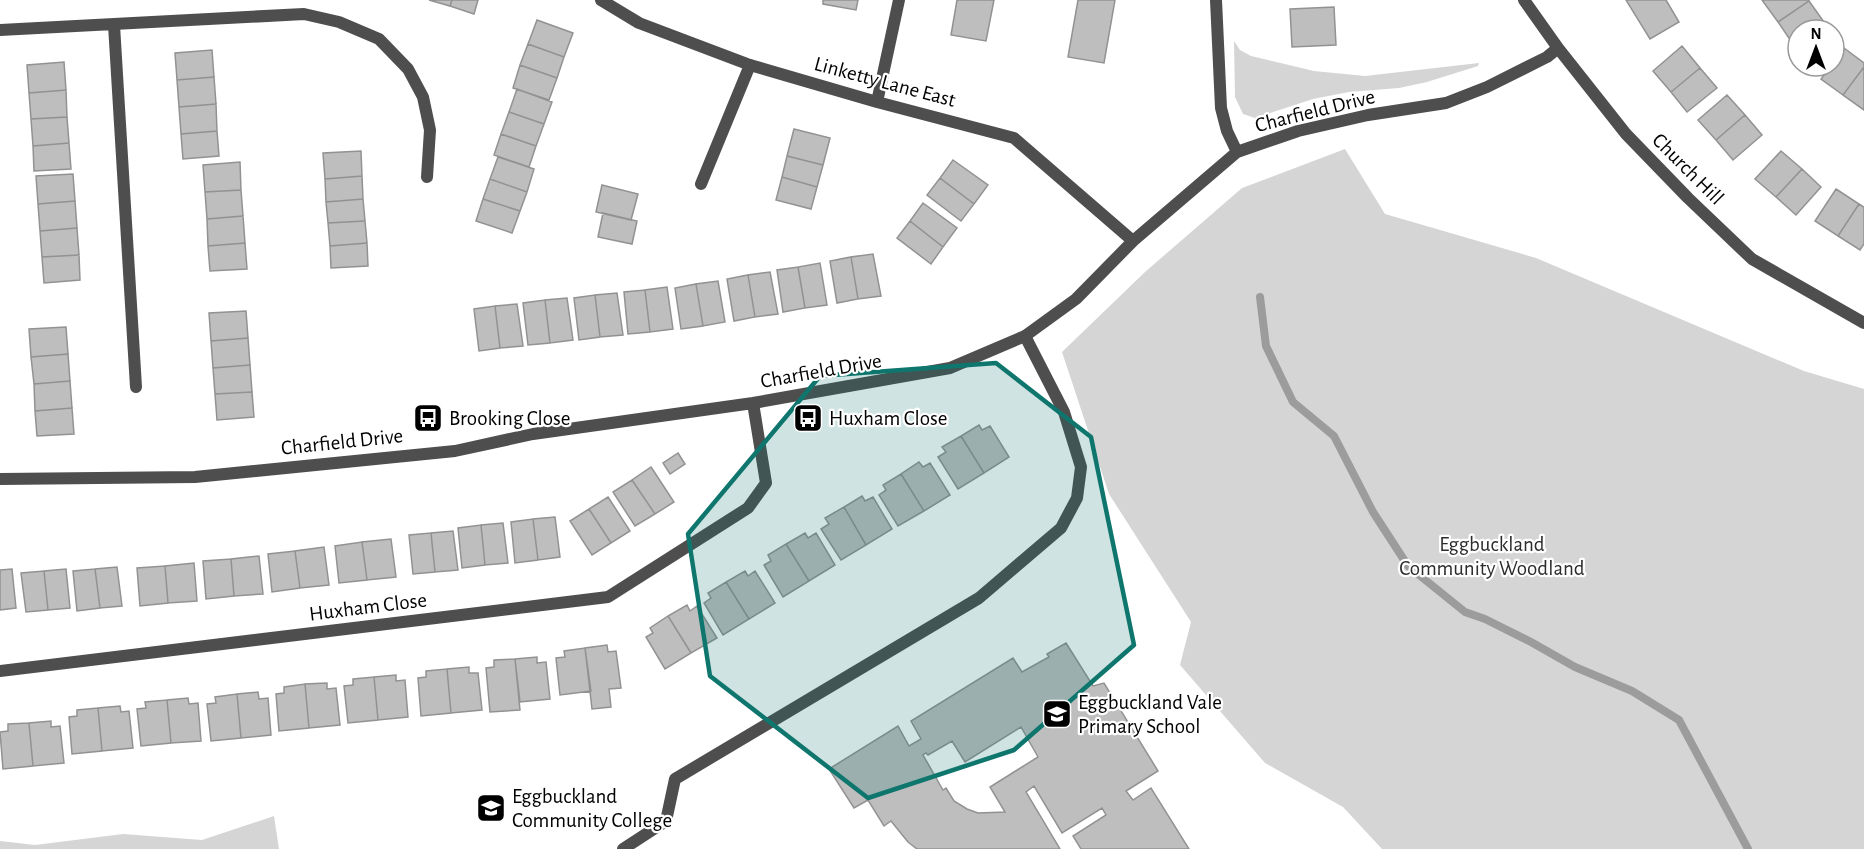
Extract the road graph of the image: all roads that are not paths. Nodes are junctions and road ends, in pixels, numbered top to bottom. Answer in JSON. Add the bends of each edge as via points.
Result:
{"nodes":[{"id":1,"x":601,"y":0,"type":"edge"},
{"id":2,"x":899,"y":0,"type":"edge"},
{"id":3,"x":1216,"y":0,"type":"edge"},
{"id":4,"x":1524,"y":0,"type":"edge"},
{"id":5,"x":114,"y":25,"type":"junction"},
{"id":6,"x":0,"y":30,"type":"edge"},
{"id":7,"x":1558,"y":48,"type":"junction"},
{"id":8,"x":750,"y":65,"type":"junction"},
{"id":9,"x":877,"y":102,"type":"junction"},
{"id":10,"x":1237,"y":152,"type":"junction"},
{"id":11,"x":427,"y":177,"type":"dead end"},
{"id":12,"x":701,"y":184,"type":"dead end"},
{"id":13,"x":1133,"y":241,"type":"junction"},
{"id":14,"x":1864,"y":323,"type":"edge"},
{"id":15,"x":1025,"y":336,"type":"junction"},
{"id":16,"x":136,"y":387,"type":"dead end"},
{"id":17,"x":753,"y":403,"type":"junction"},
{"id":18,"x":0,"y":479,"type":"edge"},
{"id":19,"x":0,"y":671,"type":"edge"},
{"id":20,"x":622,"y":849,"type":"edge"}],
"edges":[{"from":1,"to":8,"type":"street","name":"Linketty Lane East","via":[[639,23]]},
{"from":2,"to":9,"type":"street"},
{"from":3,"to":10,"type":"street","via":[[1221,108]]},
{"from":4,"to":7,"type":"street","name":"Church Hill"},
{"from":5,"to":6,"type":"street"},
{"from":5,"to":11,"type":"street","via":[[304,14],[339,22],[379,39],[408,69],[423,97],[430,130]]},
{"from":5,"to":16,"type":"street"},
{"from":7,"to":10,"type":"street","name":"Charfield Drive","via":[[1487,87],[1446,103],[1298,131]]},
{"from":7,"to":14,"type":"street","name":"Church Hill","via":[[1626,134],[1752,259]]},
{"from":8,"to":9,"type":"street","name":"Linketty Lane East"},
{"from":8,"to":12,"type":"street"},
{"from":9,"to":13,"type":"street","name":"Linketty Lane East","via":[[1014,138]]},
{"from":10,"to":13,"type":"street","name":"Charfield Drive"},
{"from":13,"to":15,"type":"street","name":"Charfield Drive","via":[[1076,299]]},
{"from":15,"to":17,"type":"street","name":"Charfield Drive","via":[[950,368]]},
{"from":15,"to":20,"type":"street","via":[[1064,412],[1081,467],[1077,498],[1061,528],[979,598],[675,779],[666,820]]},
{"from":17,"to":18,"type":"street","name":"Charfield Drive","via":[[533,434],[455,451],[195,477]]},
{"from":17,"to":19,"type":"street","name":"Huxham Close","via":[[766,483],[748,508],[608,597]]}]}
